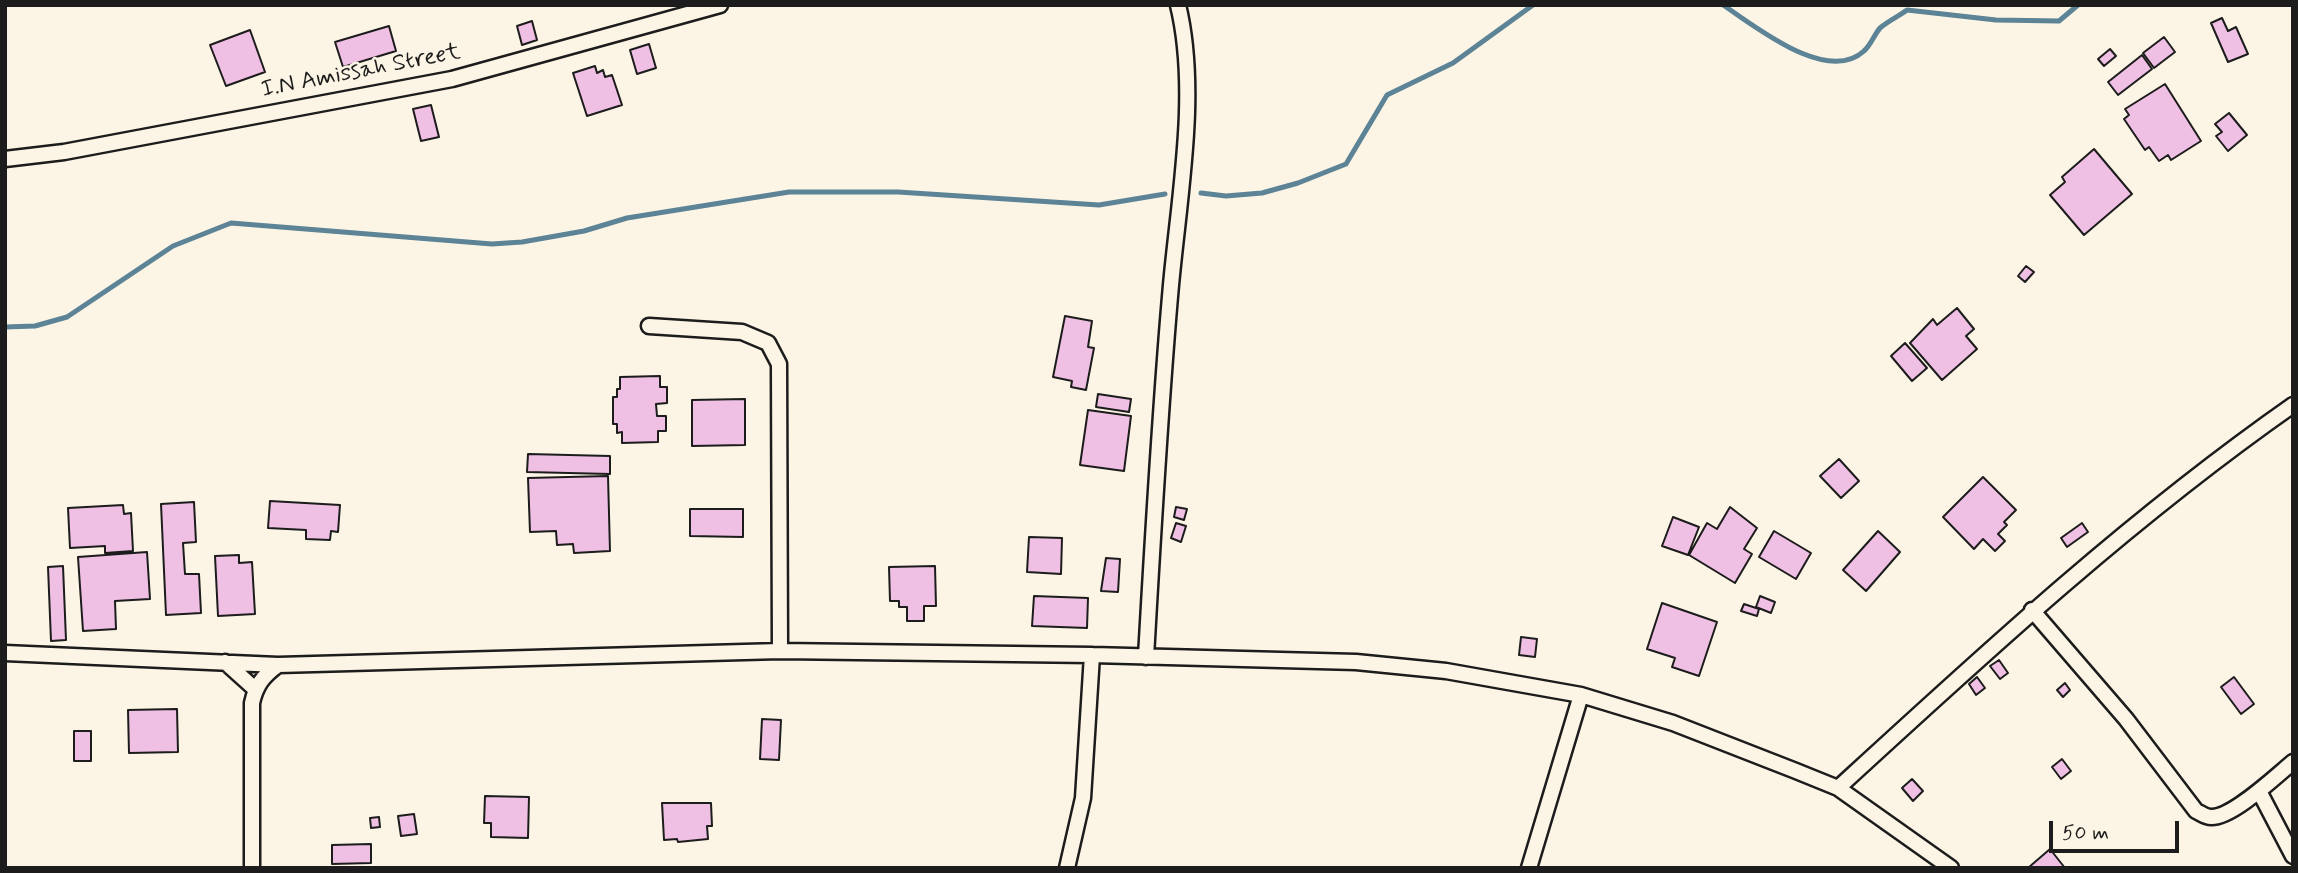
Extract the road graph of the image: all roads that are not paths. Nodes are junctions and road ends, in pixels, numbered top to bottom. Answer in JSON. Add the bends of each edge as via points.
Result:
{"nodes":[{"id":1,"x":720,"y":5,"type":"edge"},
{"id":2,"x":1178,"y":5,"type":"edge"},
{"id":3,"x":5,"y":159,"type":"edge"},
{"id":4,"x":649,"y":326,"type":"dead end"},
{"id":5,"x":2293,"y":405,"type":"edge"},
{"id":6,"x":2032,"y":610,"type":"junction"},
{"id":7,"x":780,"y":651,"type":"junction"},
{"id":8,"x":5,"y":653,"type":"edge"},
{"id":9,"x":1092,"y":655,"type":"junction"},
{"id":10,"x":1146,"y":657,"type":"junction"},
{"id":11,"x":225,"y":662,"type":"junction"},
{"id":12,"x":278,"y":665,"type":"junction"},
{"id":13,"x":255,"y":689,"type":"junction"},
{"id":14,"x":1581,"y":695,"type":"junction"},
{"id":15,"x":2293,"y":762,"type":"edge"},
{"id":16,"x":1838,"y":788,"type":"junction"},
{"id":17,"x":2259,"y":791,"type":"junction"},
{"id":18,"x":2293,"y":856,"type":"edge"},
{"id":19,"x":252,"y":868,"type":"edge"},
{"id":20,"x":1067,"y":868,"type":"edge"},
{"id":21,"x":1529,"y":868,"type":"edge"},
{"id":22,"x":1951,"y":868,"type":"edge"}],
"edges":[{"from":1,"to":3,"type":"street","name":"I.N Amissah Street","via":[[452,79],[64,152]]},
{"from":2,"to":10,"type":"street","via":[[1187,43],[1187,94]]},
{"from":4,"to":7,"type":"street","via":[[742,332],[768,343],[779,364]]},
{"from":5,"to":6,"type":"street","via":[[2235,445]]},
{"from":6,"to":16,"type":"street"},
{"from":6,"to":17,"type":"street","via":[[2126,719],[2196,811],[2208,818],[2220,816]]},
{"from":7,"to":9,"type":"street"},
{"from":7,"to":12,"type":"street"},
{"from":8,"to":11,"type":"street"},
{"from":9,"to":10,"type":"street"},
{"from":9,"to":20,"type":"street","via":[[1083,798]]},
{"from":10,"to":14,"type":"street","via":[[1356,662],[1446,671]]},
{"from":11,"to":12,"type":"street"},
{"from":11,"to":13,"type":"street"},
{"from":12,"to":13,"type":"street"},
{"from":13,"to":19,"type":"street","via":[[250,726]]},
{"from":14,"to":16,"type":"street","via":[[1673,723]]},
{"from":14,"to":21,"type":"street"},
{"from":15,"to":17,"type":"street"},
{"from":16,"to":22,"type":"street"},
{"from":17,"to":18,"type":"street"}]}
